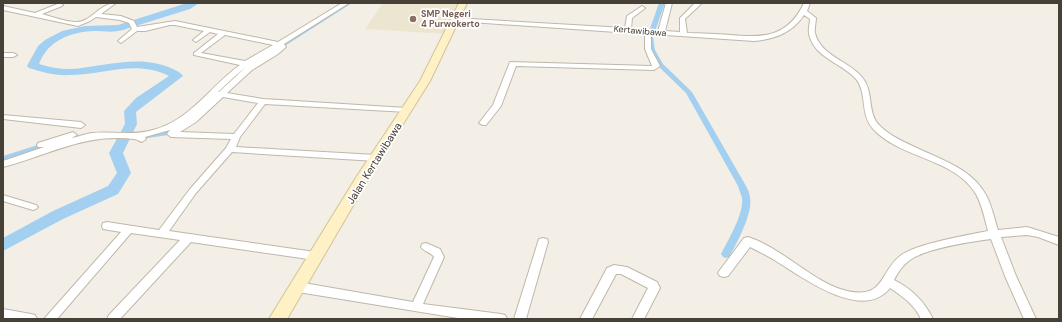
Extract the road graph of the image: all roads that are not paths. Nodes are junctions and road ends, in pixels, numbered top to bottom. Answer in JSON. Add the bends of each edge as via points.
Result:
{"nodes":[{"id":1,"x":113,"y":3,"type":"edge"},
{"id":2,"x":348,"y":3,"type":"edge"},
{"id":3,"x":463,"y":3,"type":"edge"},
{"id":4,"x":669,"y":3,"type":"edge"},
{"id":5,"x":699,"y":3,"type":"edge"},
{"id":6,"x":808,"y":3,"type":"edge"},
{"id":7,"x":60,"y":5,"type":"dead end"},
{"id":8,"x":3,"y":8,"type":"edge"},
{"id":9,"x":642,"y":8,"type":"dead end"},
{"id":10,"x":804,"y":12,"type":"junction"},
{"id":11,"x":35,"y":15,"type":"junction"},
{"id":12,"x":94,"y":15,"type":"junction"},
{"id":13,"x":456,"y":19,"type":"junction"},
{"id":14,"x":133,"y":26,"type":"junction"},
{"id":15,"x":209,"y":30,"type":"junction"},
{"id":16,"x":628,"y":30,"type":"junction"},
{"id":17,"x":649,"y":31,"type":"junction"},
{"id":18,"x":660,"y":32,"type":"junction"},
{"id":19,"x":223,"y":33,"type":"junction"},
{"id":20,"x":682,"y":34,"type":"junction"},
{"id":21,"x":196,"y":40,"type":"dead end"},
{"id":22,"x":121,"y":41,"type":"dead end"},
{"id":23,"x":281,"y":46,"type":"junction"},
{"id":24,"x":3,"y":55,"type":"edge"},
{"id":25,"x":13,"y":55,"type":"dead end"},
{"id":26,"x":248,"y":64,"type":"junction"},
{"id":27,"x":219,"y":94,"type":"junction"},
{"id":28,"x":263,"y":101,"type":"junction"},
{"id":29,"x":407,"y":110,"type":"junction"},
{"id":30,"x":3,"y":117,"type":"edge"},
{"id":31,"x":483,"y":123,"type":"dead end"},
{"id":32,"x":81,"y":125,"type":"dead end"},
{"id":33,"x":170,"y":132,"type":"junction"},
{"id":34,"x":93,"y":136,"type":"junction"},
{"id":35,"x":236,"y":137,"type":"junction"},
{"id":36,"x":230,"y":149,"type":"junction"},
{"id":37,"x":3,"y":158,"type":"edge"},
{"id":38,"x":376,"y":158,"type":"junction"},
{"id":39,"x":3,"y":164,"type":"edge"},
{"id":40,"x":3,"y":198,"type":"edge"},
{"id":41,"x":33,"y":207,"type":"dead end"},
{"id":42,"x":107,"y":226,"type":"dead end"},
{"id":43,"x":129,"y":229,"type":"junction"},
{"id":44,"x":161,"y":234,"type":"junction"},
{"id":45,"x":188,"y":238,"type":"junction"},
{"id":46,"x":996,"y":238,"type":"junction"},
{"id":47,"x":1059,"y":241,"type":"edge"},
{"id":48,"x":543,"y":242,"type":"dead end"},
{"id":49,"x":426,"y":247,"type":"dead end"},
{"id":50,"x":315,"y":256,"type":"junction"},
{"id":51,"x":724,"y":273,"type":"dead end"},
{"id":52,"x":894,"y":285,"type":"junction"},
{"id":53,"x":298,"y":286,"type":"junction"},
{"id":54,"x":416,"y":307,"type":"junction"},
{"id":55,"x":9,"y":316,"type":"edge"},
{"id":56,"x":480,"y":317,"type":"edge"},
{"id":57,"x":31,"y":319,"type":"edge"},
{"id":58,"x":50,"y":319,"type":"edge"},
{"id":59,"x":112,"y":319,"type":"edge"},
{"id":60,"x":278,"y":319,"type":"edge"},
{"id":61,"x":501,"y":319,"type":"edge"},
{"id":62,"x":520,"y":319,"type":"edge"},
{"id":63,"x":586,"y":319,"type":"edge"},
{"id":64,"x":638,"y":319,"type":"edge"},
{"id":65,"x":927,"y":319,"type":"edge"},
{"id":66,"x":1030,"y":319,"type":"edge"}],
"edges":[{"from":1,"to":12,"type":"street"},
{"from":2,"to":23,"type":"street"},
{"from":3,"to":13,"type":"street","name":"Jalan Kertawibawa"},
{"from":4,"to":18,"type":"street"},
{"from":5,"to":20,"type":"street","via":[[682,19]]},
{"from":6,"to":10,"type":"street","name":"Kertawibawa"},
{"from":7,"to":11,"type":"street"},
{"from":8,"to":11,"type":"street"},
{"from":9,"to":16,"type":"street","via":[[629,17]]},
{"from":10,"to":20,"type":"street","name":"Kertawibawa","via":[[795,24],[779,35],[763,39]]},
{"from":10,"to":46,"type":"street","via":[[813,18],[812,32],[817,44],[864,83],[867,89],[866,111],[876,128],[904,147],[964,175],[982,196]]},
{"from":11,"to":12,"type":"street","via":[[73,24]]},
{"from":12,"to":14,"type":"street","via":[[121,18]]},
{"from":13,"to":16,"type":"street","name":"Kertawibawa"},
{"from":13,"to":29,"type":"street","name":"Jalan Kertawibawa","via":[[425,81]]},
{"from":14,"to":15,"type":"street","via":[[149,29],[170,23]]},
{"from":14,"to":22,"type":"street"},
{"from":15,"to":19,"type":"street"},
{"from":15,"to":21,"type":"street"},
{"from":16,"to":17,"type":"street","name":"Kertawibawa"},
{"from":17,"to":18,"type":"street","name":"Kertawibawa"},
{"from":17,"to":31,"type":"street","via":[[648,49],[656,66],[654,68],[513,64],[497,106]]},
{"from":18,"to":20,"type":"street","name":"Kertawibawa"},
{"from":19,"to":23,"type":"street"},
{"from":19,"to":26,"type":"street","via":[[196,54]]},
{"from":23,"to":26,"type":"street"},
{"from":23,"to":27,"type":"street"},
{"from":24,"to":25,"type":"street"},
{"from":26,"to":27,"type":"street","via":[[232,74]]},
{"from":27,"to":28,"type":"street"},
{"from":27,"to":33,"type":"street","via":[[186,125]]},
{"from":28,"to":29,"type":"street"},
{"from":28,"to":35,"type":"street"},
{"from":29,"to":38,"type":"street","name":"Jalan Kertawibawa"},
{"from":30,"to":32,"type":"street"},
{"from":33,"to":34,"type":"street","via":[[149,139],[135,136]]},
{"from":33,"to":35,"type":"street"},
{"from":34,"to":37,"type":"street","via":[[86,134],[62,137]]},
{"from":34,"to":39,"type":"street","via":[[63,143]]},
{"from":35,"to":36,"type":"street"},
{"from":36,"to":38,"type":"street"},
{"from":36,"to":44,"type":"street","via":[[193,191]]},
{"from":38,"to":50,"type":"street","name":"Jalan Kertawibawa"},
{"from":40,"to":41,"type":"street"},
{"from":42,"to":43,"type":"street"},
{"from":43,"to":44,"type":"street"},
{"from":43,"to":58,"type":"street"},
{"from":44,"to":45,"type":"street"},
{"from":45,"to":50,"type":"street"},
{"from":45,"to":59,"type":"street"},
{"from":46,"to":47,"type":"street","via":[[1026,231]]},
{"from":46,"to":52,"type":"street","via":[[929,248],[910,255],[900,263]]},
{"from":46,"to":66,"type":"street"},
{"from":48,"to":62,"type":"street"},
{"from":49,"to":54,"type":"street","via":[[436,252],[439,257]]},
{"from":50,"to":53,"type":"street","name":"Jalan Kertawibawa"},
{"from":51,"to":52,"type":"street","via":[[748,242],[782,259],[819,283],[846,295],[868,297]]},
{"from":52,"to":65,"type":"street","via":[[916,303]]},
{"from":53,"to":54,"type":"street"},
{"from":53,"to":60,"type":"street","name":"Jalan Kertawibawa"},
{"from":54,"to":56,"type":"street"},
{"from":55,"to":57,"type":"street"},
{"from":56,"to":61,"type":"street"},
{"from":63,"to":64,"type":"street","via":[[610,272],[614,269],[623,270],[653,285],[654,288]]}]}
